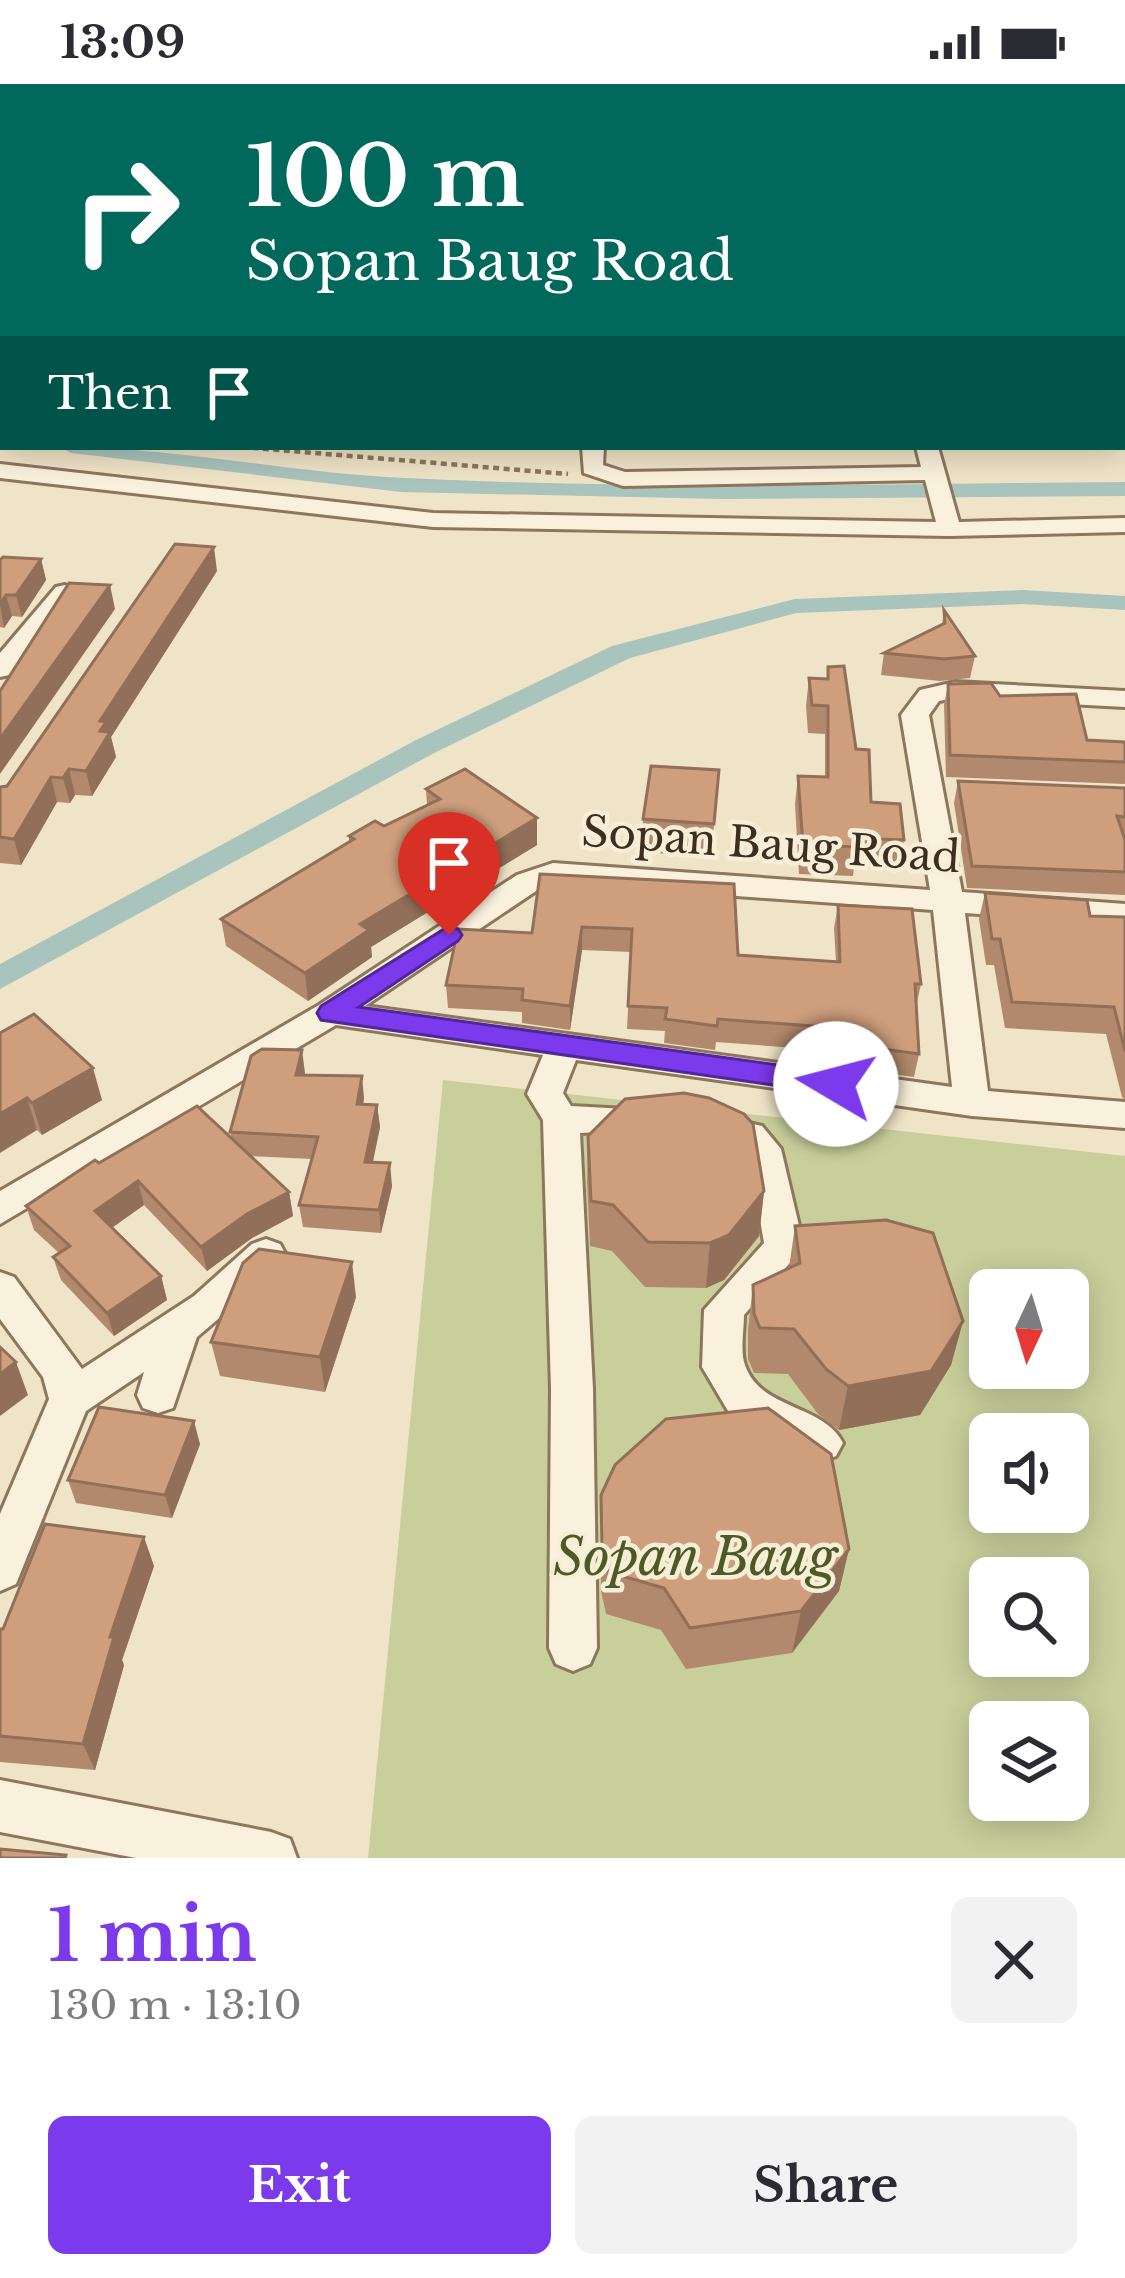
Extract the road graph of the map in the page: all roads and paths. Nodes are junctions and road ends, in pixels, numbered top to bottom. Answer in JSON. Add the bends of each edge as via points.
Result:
{"nodes":[{"id":1,"x":275,"y":450,"type":"edge"},
{"id":2,"x":593,"y":450,"type":"edge"},
{"id":3,"x":928,"y":450,"type":"edge"},
{"id":4,"x":0,"y":471,"type":"edge"},
{"id":5,"x":602,"y":474,"type":"junction"},
{"id":6,"x":933,"y":477,"type":"junction"},
{"id":7,"x":947,"y":522,"type":"junction"},
{"id":8,"x":1125,"y":525,"type":"edge"},
{"id":9,"x":65,"y":592,"type":"edge"},
{"id":10,"x":0,"y":669,"type":"edge"},
{"id":11,"x":1125,"y":699,"type":"edge"},
{"id":12,"x":948,"y":904,"type":"junction"},
{"id":13,"x":1125,"y":914,"type":"edge"},
{"id":14,"x":331,"y":1013,"type":"junction"},
{"id":15,"x":564,"y":1046,"type":"junction"},
{"id":16,"x":972,"y":1103,"type":"junction"},
{"id":17,"x":1125,"y":1115,"type":"edge"},
{"id":18,"x":562,"y":1118,"type":"junction"},
{"id":19,"x":0,"y":1209,"type":"edge"},
{"id":20,"x":269,"y":1252,"type":"edge"},
{"id":21,"x":0,"y":1288,"type":"edge"},
{"id":22,"x":180,"y":1326,"type":"junction"},
{"id":23,"x":158,"y":1395,"type":"dead end"},
{"id":24,"x":70,"y":1399,"type":"junction"},
{"id":25,"x":821,"y":1443,"type":"edge"},
{"id":26,"x":0,"y":1569,"type":"edge"},
{"id":27,"x":573,"y":1648,"type":"dead end"},
{"id":28,"x":0,"y":1806,"type":"edge"},
{"id":29,"x":271,"y":1858,"type":"edge"}],
"edges":[{"from":1,"to":5,"type":"path"},
{"from":2,"to":5,"type":"street","via":[[592,468]]},
{"from":3,"to":6,"type":"street"},
{"from":4,"to":7,"type":"street","via":[[433,520]]},
{"from":5,"to":6,"type":"street"},
{"from":6,"to":7,"type":"street"},
{"from":7,"to":8,"type":"street"},
{"from":9,"to":10,"type":"street"},
{"from":11,"to":12,"type":"street","via":[[932,692],[919,702],[915,715],[938,789]]},
{"from":12,"to":13,"type":"street","name":"Sopan Baug Road"},
{"from":12,"to":14,"type":"street","name":"Sopan Baug Road","via":[[553,873]]},
{"from":12,"to":16,"type":"street"},
{"from":14,"to":15,"type":"street"},
{"from":14,"to":19,"type":"street","name":"Sopan Baug Road"},
{"from":15,"to":16,"type":"street"},
{"from":15,"to":18,"type":"street","via":[[545,1094]]},
{"from":16,"to":17,"type":"street"},
{"from":18,"to":25,"type":"street","via":[[685,1121],[749,1136],[768,1159],[784,1247],[724,1310],[723,1366],[746,1403]]},
{"from":18,"to":27,"type":"street"},
{"from":20,"to":22,"type":"street"},
{"from":21,"to":24,"type":"street","via":[[62,1370]]},
{"from":22,"to":23,"type":"street"},
{"from":22,"to":24,"type":"street"},
{"from":24,"to":26,"type":"street"},
{"from":28,"to":29,"type":"street"}]}
